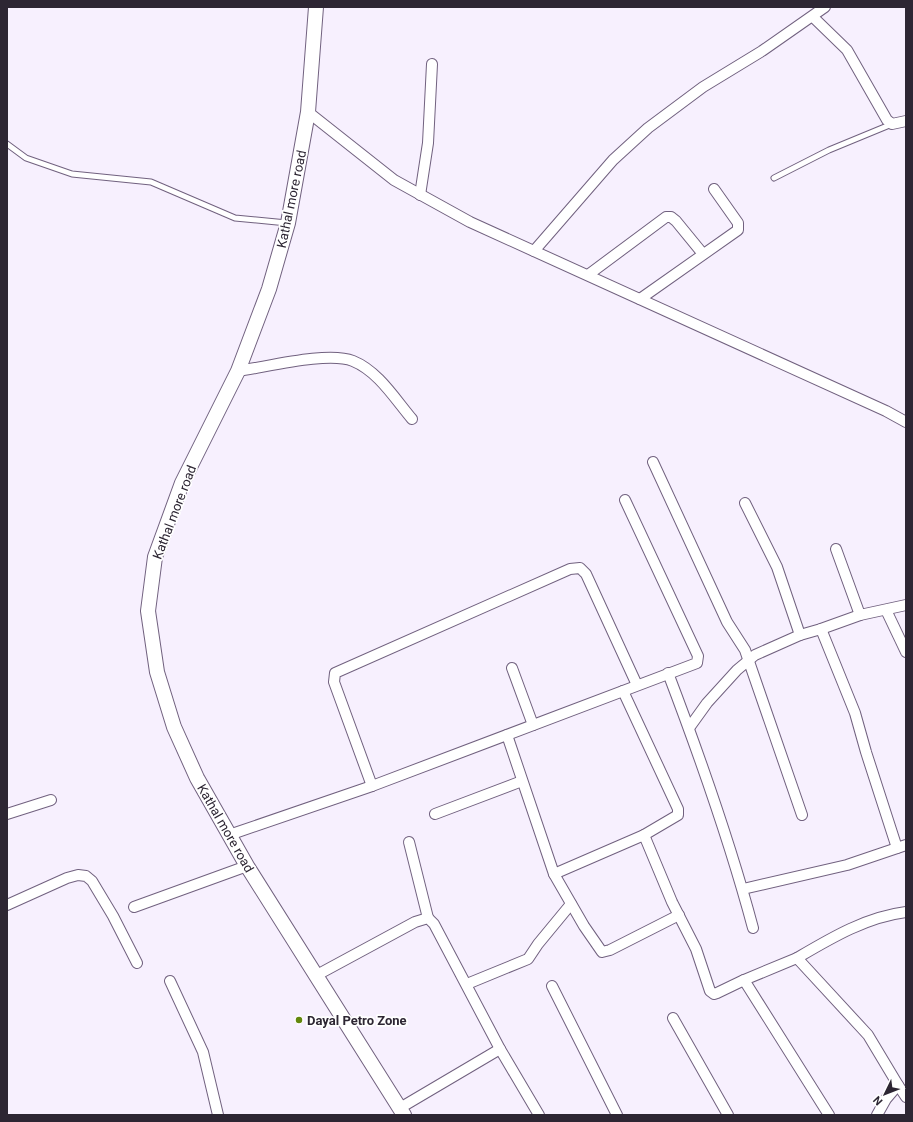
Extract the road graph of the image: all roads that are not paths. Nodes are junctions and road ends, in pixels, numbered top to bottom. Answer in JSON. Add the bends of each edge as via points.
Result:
{"nodes":[{"id":1,"x":316,"y":7,"type":"edge"},
{"id":2,"x":825,"y":7,"type":"edge"},
{"id":3,"x":813,"y":17,"type":"junction"},
{"id":4,"x":432,"y":64,"type":"dead end"},
{"id":5,"x":308,"y":112,"type":"junction"},
{"id":6,"x":906,"y":121,"type":"edge"},
{"id":7,"x":892,"y":124,"type":"junction"},
{"id":8,"x":7,"y":144,"type":"edge"},
{"id":9,"x":774,"y":178,"type":"dead end"},
{"id":10,"x":714,"y":189,"type":"dead end"},
{"id":11,"x":420,"y":195,"type":"junction"},
{"id":12,"x":288,"y":223,"type":"junction"},
{"id":13,"x":534,"y":251,"type":"junction"},
{"id":14,"x":703,"y":254,"type":"junction"},
{"id":15,"x":588,"y":275,"type":"junction"},
{"id":16,"x":640,"y":299,"type":"junction"},
{"id":17,"x":238,"y":371,"type":"junction"},
{"id":18,"x":412,"y":419,"type":"dead end"},
{"id":19,"x":906,"y":422,"type":"edge"},
{"id":20,"x":653,"y":462,"type":"dead end"},
{"id":21,"x":625,"y":500,"type":"dead end"},
{"id":22,"x":746,"y":503,"type":"dead end"},
{"id":23,"x":836,"y":549,"type":"dead end"},
{"id":24,"x":906,"y":605,"type":"edge"},
{"id":25,"x":886,"y":610,"type":"junction"},
{"id":26,"x":860,"y":615,"type":"junction"},
{"id":27,"x":821,"y":629,"type":"junction"},
{"id":28,"x":800,"y":635,"type":"junction"},
{"id":29,"x":906,"y":652,"type":"edge"},
{"id":30,"x":749,"y":660,"type":"junction"},
{"id":31,"x":512,"y":668,"type":"dead end"},
{"id":32,"x":668,"y":673,"type":"junction"},
{"id":33,"x":637,"y":685,"type":"junction"},
{"id":34,"x":623,"y":691,"type":"junction"},
{"id":35,"x":533,"y":724,"type":"junction"},
{"id":36,"x":689,"y":728,"type":"junction"},
{"id":37,"x":507,"y":734,"type":"junction"},
{"id":38,"x":522,"y":781,"type":"junction"},
{"id":39,"x":372,"y":786,"type":"junction"},
{"id":40,"x":51,"y":800,"type":"dead end"},
{"id":41,"x":7,"y":814,"type":"edge"},
{"id":42,"x":435,"y":814,"type":"dead end"},
{"id":43,"x":802,"y":815,"type":"dead end"},
{"id":44,"x":229,"y":835,"type":"junction"},
{"id":45,"x":644,"y":835,"type":"junction"},
{"id":46,"x":408,"y":842,"type":"dead end"},
{"id":47,"x":902,"y":847,"type":"edge"},
{"id":48,"x":247,"y":866,"type":"junction"},
{"id":49,"x":554,"y":874,"type":"junction"},
{"id":50,"x":743,"y":889,"type":"junction"},
{"id":51,"x":571,"y":904,"type":"junction"},
{"id":52,"x":7,"y":905,"type":"edge"},
{"id":53,"x":134,"y":907,"type":"dead end"},
{"id":54,"x":906,"y":912,"type":"edge"},
{"id":55,"x":679,"y":915,"type":"junction"},
{"id":56,"x":428,"y":918,"type":"junction"},
{"id":57,"x":754,"y":928,"type":"dead end"},
{"id":58,"x":797,"y":958,"type":"junction"},
{"id":59,"x":137,"y":963,"type":"dead end"},
{"id":60,"x":316,"y":975,"type":"junction"},
{"id":61,"x":744,"y":980,"type":"junction"},
{"id":62,"x":170,"y":981,"type":"dead end"},
{"id":63,"x":467,"y":984,"type":"junction"},
{"id":64,"x":552,"y":986,"type":"dead end"},
{"id":65,"x":673,"y":1018,"type":"dead end"},
{"id":66,"x":500,"y":1049,"type":"junction"},
{"id":67,"x":898,"y":1085,"type":"junction"},
{"id":68,"x":906,"y":1097,"type":"edge"},
{"id":69,"x":402,"y":1111,"type":"edge"},
{"id":70,"x":218,"y":1115,"type":"edge"},
{"id":71,"x":538,"y":1115,"type":"edge"},
{"id":72,"x":618,"y":1115,"type":"edge"},
{"id":73,"x":728,"y":1115,"type":"edge"},
{"id":74,"x":829,"y":1115,"type":"edge"},
{"id":75,"x":877,"y":1115,"type":"edge"}],
"edges":[{"from":1,"to":5,"type":"main road","name":"Kathal more road"},
{"from":2,"to":3,"type":"street"},
{"from":3,"to":7,"type":"street","via":[[847,50],[887,120]]},
{"from":3,"to":13,"type":"street","via":[[703,87],[648,128],[613,160]]},
{"from":4,"to":11,"type":"street","via":[[428,143]]},
{"from":5,"to":11,"type":"street","via":[[394,180]]},
{"from":5,"to":12,"type":"main road","name":"Kathal more road"},
{"from":6,"to":7,"type":"street"},
{"from":7,"to":9,"type":"lane","via":[[829,150]]},
{"from":8,"to":12,"type":"lane","via":[[26,158],[72,174],[150,182],[235,218]]},
{"from":10,"to":14,"type":"street","via":[[739,226],[738,230]]},
{"from":11,"to":13,"type":"street","via":[[470,222]]},
{"from":12,"to":17,"type":"main road","name":"Kathal more road","via":[[269,288]]},
{"from":13,"to":15,"type":"street"},
{"from":14,"to":15,"type":"street","via":[[671,216],[666,217]]},
{"from":14,"to":16,"type":"street"},
{"from":15,"to":16,"type":"street"},
{"from":16,"to":19,"type":"street"},
{"from":17,"to":18,"type":"street","via":[[331,356],[353,361],[380,380]]},
{"from":17,"to":44,"type":"main road","name":"Kathal more road","via":[[176,498],[155,557],[148,611],[157,672],[174,727],[197,778]]},
{"from":20,"to":30,"type":"street","via":[[727,622]]},
{"from":21,"to":32,"type":"street","via":[[698,656],[698,663]]},
{"from":22,"to":28,"type":"street","via":[[777,567]]},
{"from":23,"to":26,"type":"street"},
{"from":24,"to":25,"type":"street"},
{"from":25,"to":26,"type":"street"},
{"from":25,"to":29,"type":"street"},
{"from":26,"to":27,"type":"street"},
{"from":27,"to":28,"type":"street"},
{"from":27,"to":47,"type":"street","via":[[855,713],[866,752]]},
{"from":28,"to":30,"type":"street"},
{"from":30,"to":36,"type":"street","via":[[707,703]]},
{"from":30,"to":43,"type":"street"},
{"from":31,"to":35,"type":"street"},
{"from":32,"to":33,"type":"street"},
{"from":32,"to":36,"type":"street"},
{"from":33,"to":34,"type":"street"},
{"from":33,"to":39,"type":"street","via":[[586,574],[580,568],[570,569],[335,673],[334,682]]},
{"from":34,"to":35,"type":"street"},
{"from":34,"to":45,"type":"street","via":[[678,809],[678,815]]},
{"from":35,"to":37,"type":"street"},
{"from":36,"to":50,"type":"street"},
{"from":37,"to":38,"type":"street"},
{"from":37,"to":39,"type":"street"},
{"from":38,"to":42,"type":"street"},
{"from":38,"to":49,"type":"street"},
{"from":39,"to":44,"type":"street"},
{"from":40,"to":41,"type":"street"},
{"from":44,"to":48,"type":"main road","name":"Kathal more road"},
{"from":45,"to":49,"type":"street"},
{"from":45,"to":55,"type":"street"},
{"from":46,"to":56,"type":"street"},
{"from":47,"to":50,"type":"street","via":[[847,865]]},
{"from":48,"to":53,"type":"street"},
{"from":48,"to":60,"type":"main road","name":"Kathal more road"},
{"from":49,"to":51,"type":"street"},
{"from":50,"to":57,"type":"street"},
{"from":51,"to":55,"type":"street","via":[[602,952]]},
{"from":51,"to":63,"type":"street","via":[[528,959]]},
{"from":52,"to":59,"type":"street","via":[[67,878],[86,876],[92,881],[113,916]]},
{"from":54,"to":58,"type":"street","via":[[874,919],[832,937]]},
{"from":55,"to":61,"type":"street","via":[[696,949],[710,991],[718,993]]},
{"from":56,"to":60,"type":"street","via":[[415,922]]},
{"from":56,"to":63,"type":"street","via":[[434,924]]},
{"from":58,"to":61,"type":"street"},
{"from":58,"to":67,"type":"street","via":[[868,1035]]},
{"from":60,"to":69,"type":"main road","name":"Kathal more road"},
{"from":61,"to":74,"type":"street"},
{"from":62,"to":70,"type":"street","via":[[203,1052]]},
{"from":63,"to":66,"type":"street"},
{"from":64,"to":72,"type":"street"},
{"from":65,"to":73,"type":"street"},
{"from":66,"to":69,"type":"street"},
{"from":66,"to":71,"type":"street"},
{"from":67,"to":68,"type":"street"},
{"from":67,"to":75,"type":"street","via":[[886,1098]]}]}
